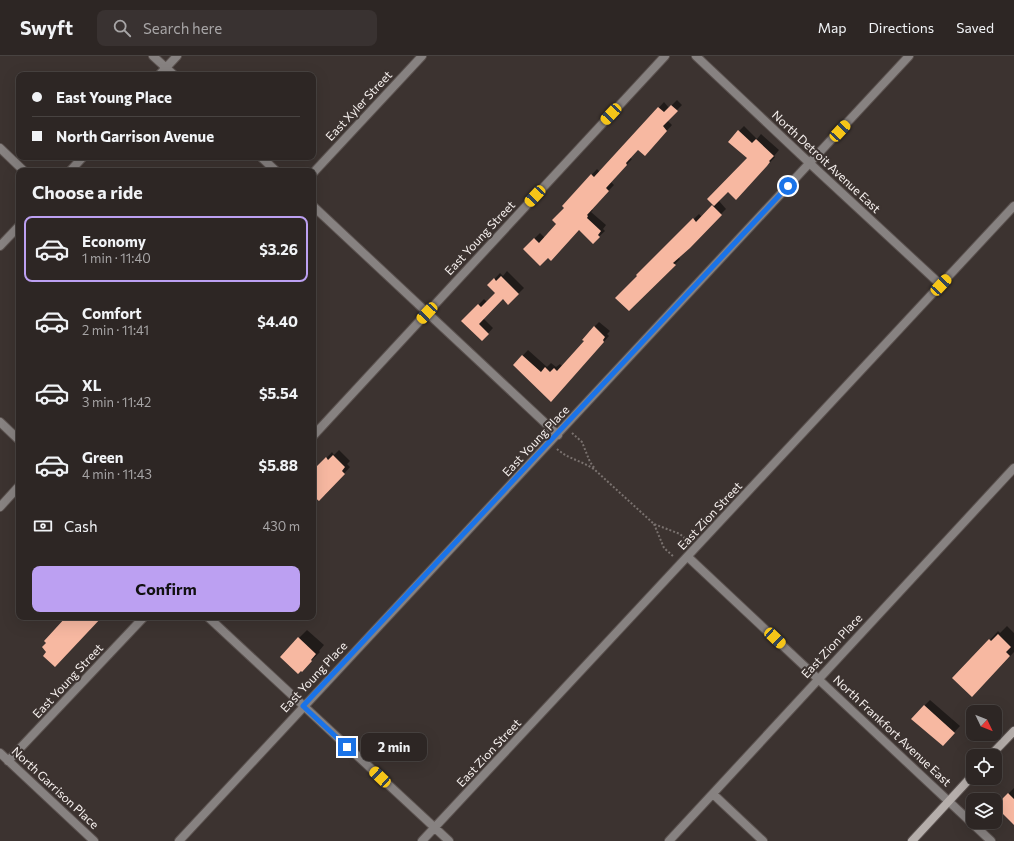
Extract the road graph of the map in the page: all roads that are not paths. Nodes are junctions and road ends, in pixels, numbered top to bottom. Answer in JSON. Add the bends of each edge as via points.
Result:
{"nodes":[{"id":1,"x":153,"y":56,"type":"edge"},
{"id":2,"x":177,"y":56,"type":"edge"},
{"id":3,"x":422,"y":56,"type":"edge"},
{"id":4,"x":665,"y":56,"type":"edge"},
{"id":5,"x":696,"y":56,"type":"edge"},
{"id":6,"x":910,"y":56,"type":"edge"},
{"id":7,"x":166,"y":68,"type":"junction"},
{"id":8,"x":162,"y":72,"type":"edge"},
{"id":9,"x":171,"y":72,"type":"edge"},
{"id":10,"x":0,"y":148,"type":"edge"},
{"id":11,"x":80,"y":160,"type":"edge"},
{"id":12,"x":264,"y":160,"type":"edge"},
{"id":13,"x":810,"y":164,"type":"junction"},
{"id":14,"x":21,"y":168,"type":"edge"},
{"id":15,"x":73,"y":168,"type":"edge"},
{"id":16,"x":273,"y":168,"type":"edge"},
{"id":17,"x":316,"y":170,"type":"edge"},
{"id":18,"x":1014,"y":206,"type":"edge"},
{"id":19,"x":316,"y":209,"type":"edge"},
{"id":20,"x":16,"y":229,"type":"edge"},
{"id":21,"x":0,"y":246,"type":"edge"},
{"id":22,"x":941,"y":285,"type":"junction"},
{"id":23,"x":427,"y":313,"type":"junction"},
{"id":24,"x":0,"y":422,"type":"edge"},
{"id":25,"x":316,"y":433,"type":"edge"},
{"id":26,"x":558,"y":435,"type":"junction"},
{"id":27,"x":16,"y":437,"type":"edge"},
{"id":28,"x":1014,"y":468,"type":"edge"},
{"id":29,"x":16,"y":489,"type":"edge"},
{"id":30,"x":0,"y":507,"type":"edge"},
{"id":31,"x":688,"y":557,"type":"junction"},
{"id":32,"x":141,"y":620,"type":"edge"},
{"id":33,"x":211,"y":620,"type":"edge"},
{"id":34,"x":819,"y":678,"type":"junction"},
{"id":35,"x":303,"y":706,"type":"junction"},
{"id":36,"x":1014,"y":731,"type":"edge"},
{"id":37,"x":997,"y":749,"type":"edge"},
{"id":38,"x":0,"y":753,"type":"edge"},
{"id":39,"x":8,"y":761,"type":"junction"},
{"id":40,"x":966,"y":782,"type":"edge"},
{"id":41,"x":713,"y":794,"type":"junction"},
{"id":42,"x":948,"y":801,"type":"junction"},
{"id":43,"x":435,"y":828,"type":"junction"},
{"id":44,"x":94,"y":841,"type":"edge"},
{"id":45,"x":179,"y":841,"type":"edge"},
{"id":46,"x":422,"y":841,"type":"edge"},
{"id":47,"x":449,"y":841,"type":"edge"},
{"id":48,"x":668,"y":841,"type":"edge"},
{"id":49,"x":763,"y":841,"type":"edge"},
{"id":50,"x":912,"y":841,"type":"edge"},
{"id":51,"x":991,"y":841,"type":"edge"}],
"edges":[{"from":1,"to":7,"type":"street"},
{"from":2,"to":7,"type":"street"},
{"from":3,"to":17,"type":"street","name":"East Xyler Street"},
{"from":4,"to":23,"type":"street","name":"East Young Street"},
{"from":5,"to":13,"type":"street","name":"North Detroit Avenue East"},
{"from":6,"to":13,"type":"street","name":"East Young Place"},
{"from":7,"to":8,"type":"street"},
{"from":7,"to":9,"type":"street"},
{"from":10,"to":14,"type":"street"},
{"from":11,"to":15,"type":"street"},
{"from":12,"to":16,"type":"street"},
{"from":13,"to":22,"type":"street","name":"North Detroit Avenue East"},
{"from":13,"to":26,"type":"street","name":"East Young Place"},
{"from":18,"to":22,"type":"street","name":"East Zion Street"},
{"from":19,"to":23,"type":"street"},
{"from":20,"to":21,"type":"street"},
{"from":22,"to":31,"type":"street","name":"East Zion Street"},
{"from":23,"to":25,"type":"street","name":"East Young Street"},
{"from":23,"to":26,"type":"street"},
{"from":24,"to":27,"type":"street"},
{"from":26,"to":35,"type":"street","name":"East Young Place"},
{"from":28,"to":34,"type":"street","name":"East Zion Place"},
{"from":29,"to":30,"type":"street"},
{"from":31,"to":34,"type":"street","name":"North Frankfort Avenue East"},
{"from":31,"to":43,"type":"street","name":"East Zion Street"},
{"from":32,"to":39,"type":"street","name":"East Young Street"},
{"from":33,"to":35,"type":"street"},
{"from":34,"to":41,"type":"street","name":"East Zion Place"},
{"from":34,"to":42,"type":"street","name":"North Frankfort Avenue East"},
{"from":35,"to":43,"type":"street"},
{"from":35,"to":45,"type":"street","name":"East Young Place"},
{"from":36,"to":37,"type":"main road"},
{"from":38,"to":39,"type":"street","name":"North Garrison Place"},
{"from":39,"to":44,"type":"street","name":"North Garrison Place"},
{"from":40,"to":42,"type":"main road"},
{"from":41,"to":48,"type":"street","name":"East Zion Place"},
{"from":41,"to":49,"type":"street"},
{"from":42,"to":50,"type":"main road"},
{"from":42,"to":51,"type":"street","name":"North Frankfort Avenue East"},
{"from":43,"to":46,"type":"street","name":"East Zion Street"},
{"from":43,"to":47,"type":"street"}]}
